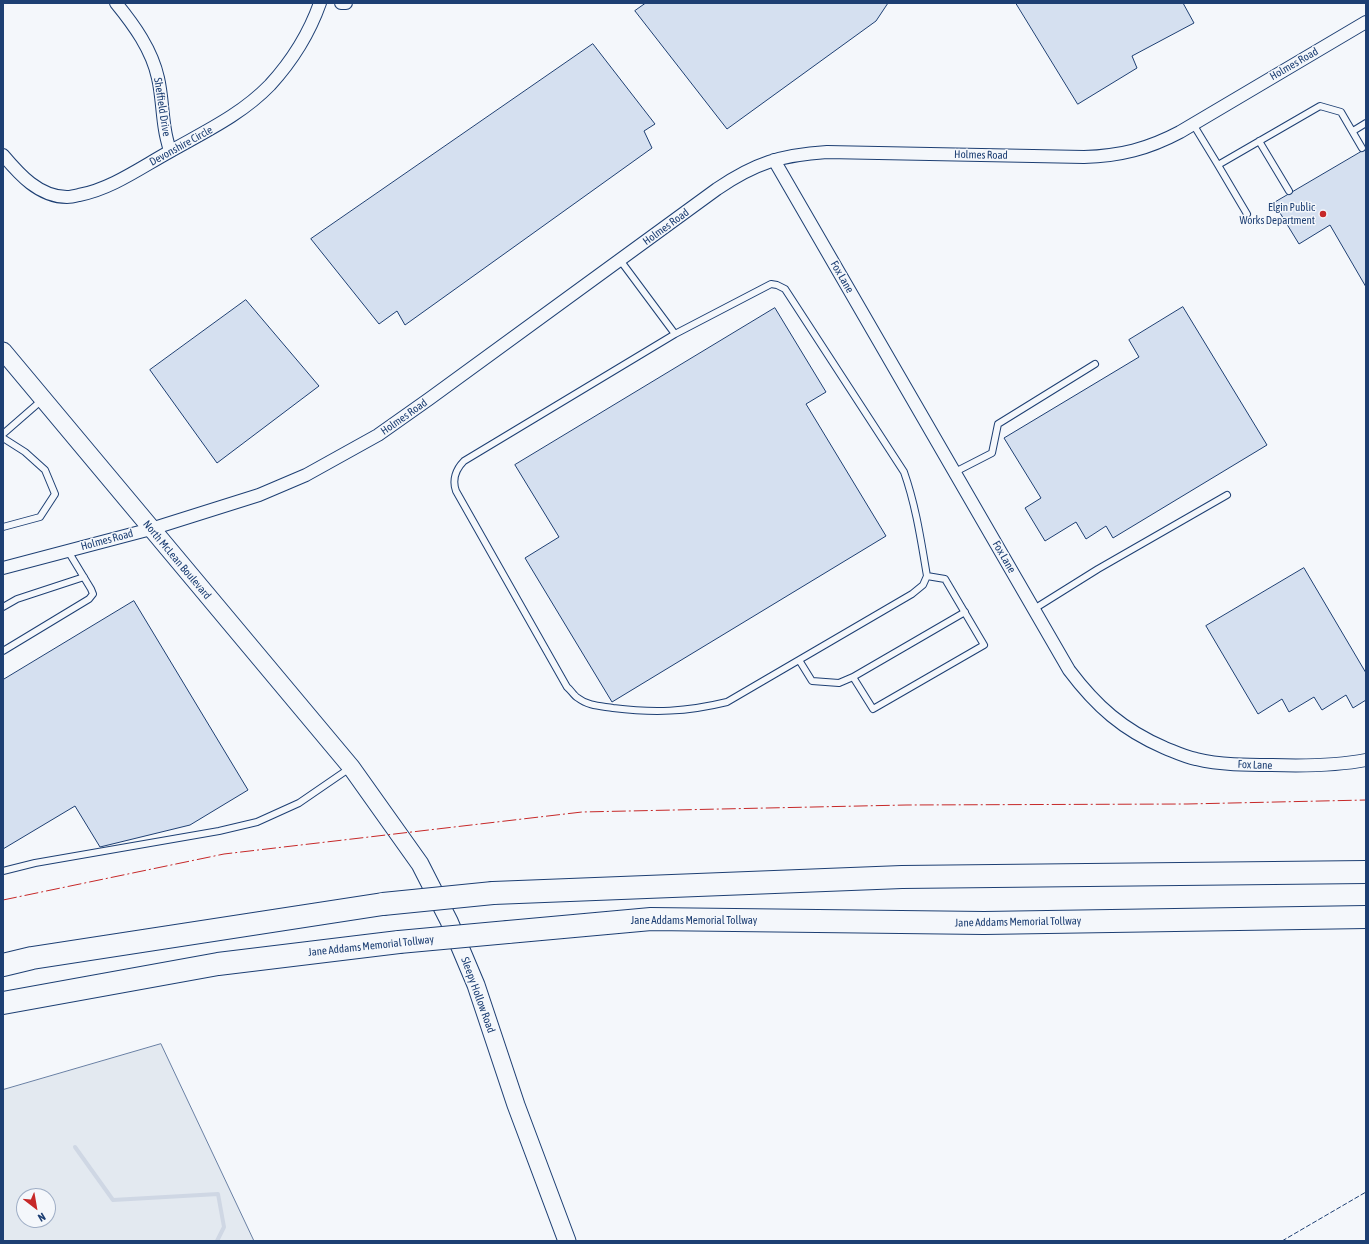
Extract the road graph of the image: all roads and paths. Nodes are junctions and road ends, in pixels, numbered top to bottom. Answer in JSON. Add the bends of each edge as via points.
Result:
{"nodes":[{"id":1,"x":116,"y":3,"type":"edge"},
{"id":2,"x":320,"y":3,"type":"edge"},
{"id":3,"x":341,"y":3,"type":"edge"},
{"id":4,"x":346,"y":3,"type":"edge"},
{"id":5,"x":1366,"y":22,"type":"edge"},
{"id":6,"x":1366,"y":123,"type":"edge"},
{"id":7,"x":1193,"y":124,"type":"junction"},
{"id":8,"x":1352,"y":131,"type":"junction"},
{"id":9,"x":1259,"y":141,"type":"junction"},
{"id":10,"x":1362,"y":148,"type":"dead end"},
{"id":11,"x":170,"y":151,"type":"junction"},
{"id":12,"x":3,"y":155,"type":"edge"},
{"id":13,"x":774,"y":160,"type":"junction"},
{"id":14,"x":1218,"y":165,"type":"junction"},
{"id":15,"x":1289,"y":191,"type":"dead end"},
{"id":16,"x":1247,"y":214,"type":"dead end"},
{"id":17,"x":620,"y":260,"type":"junction"},
{"id":18,"x":675,"y":334,"type":"junction"},
{"id":19,"x":3,"y":351,"type":"edge"},
{"id":20,"x":1095,"y":364,"type":"dead end"},
{"id":21,"x":43,"y":399,"type":"junction"},
{"id":22,"x":3,"y":434,"type":"edge"},
{"id":23,"x":3,"y":438,"type":"edge"},
{"id":24,"x":955,"y":472,"type":"junction"},
{"id":25,"x":1227,"y":495,"type":"dead end"},
{"id":26,"x":3,"y":527,"type":"edge"},
{"id":27,"x":151,"y":529,"type":"junction"},
{"id":28,"x":68,"y":551,"type":"junction"},
{"id":29,"x":3,"y":568,"type":"edge"},
{"id":30,"x":927,"y":576,"type":"junction"},
{"id":31,"x":84,"y":577,"type":"junction"},
{"id":32,"x":3,"y":608,"type":"edge"},
{"id":33,"x":1034,"y":609,"type":"junction"},
{"id":34,"x":964,"y":612,"type":"junction"},
{"id":35,"x":3,"y":651,"type":"edge"},
{"id":36,"x":799,"y":660,"type":"junction"},
{"id":37,"x":853,"y":677,"type":"junction"},
{"id":38,"x":1366,"y":760,"type":"edge"},
{"id":39,"x":351,"y":767,"type":"junction"},
{"id":40,"x":3,"y":871,"type":"edge"},
{"id":41,"x":1366,"y":872,"type":"edge"},
{"id":42,"x":1366,"y":917,"type":"edge"},
{"id":43,"x":3,"y":965,"type":"edge"},
{"id":44,"x":3,"y":1003,"type":"edge"},
{"id":45,"x":567,"y":1241,"type":"edge"}],
"edges":[{"from":1,"to":11,"type":"street","name":"Sheffield Drive","via":[[132,22],[153,62]]},
{"from":2,"to":11,"type":"street","name":"Devonshire Circle","via":[[302,44],[268,86],[231,117]]},
{"from":3,"to":4,"type":"street"},
{"from":5,"to":7,"type":"street","name":"Holmes Road"},
{"from":6,"to":8,"type":"lane"},
{"from":7,"to":13,"type":"street","name":"Holmes Road","via":[[1150,146],[1103,156],[827,152]]},
{"from":7,"to":14,"type":"lane"},
{"from":8,"to":9,"type":"lane","via":[[1341,112],[1320,106]]},
{"from":8,"to":10,"type":"lane"},
{"from":9,"to":14,"type":"lane"},
{"from":9,"to":15,"type":"lane"},
{"from":11,"to":12,"type":"street","name":"Devonshire Circle","via":[[112,184],[90,193],[67,197],[50,194],[37,188]]},
{"from":13,"to":17,"type":"street","name":"Holmes Road","via":[[736,176]]},
{"from":13,"to":24,"type":"street","name":"Fox Lane"},
{"from":14,"to":16,"type":"lane"},
{"from":17,"to":18,"type":"lane"},
{"from":17,"to":27,"type":"street","name":"Holmes Road","via":[[378,435],[306,475],[259,495]]},
{"from":18,"to":30,"type":"lane","via":[[771,284],[777,284],[784,289],[904,472],[917,515]]},
{"from":18,"to":36,"type":"lane","via":[[464,461],[455,474],[454,486],[567,687],[578,698],[592,705],[629,710],[670,711],[702,708],[727,702]]},
{"from":19,"to":21,"type":"main road","name":"North McLean Boulevard"},
{"from":20,"to":24,"type":"lane","via":[[998,424],[992,453]]},
{"from":21,"to":22,"type":"lane"},
{"from":21,"to":27,"type":"main road","name":"North McLean Boulevard"},
{"from":23,"to":26,"type":"lane","via":[[25,452],[45,470],[55,494],[40,517]]},
{"from":24,"to":33,"type":"street","name":"Fox Lane"},
{"from":25,"to":33,"type":"lane"},
{"from":27,"to":28,"type":"street","name":"Holmes Road"},
{"from":27,"to":39,"type":"main road","name":"North McLean Boulevard"},
{"from":28,"to":29,"type":"street","name":"Holmes Road"},
{"from":28,"to":31,"type":"lane"},
{"from":30,"to":34,"type":"lane","via":[[945,579]]},
{"from":30,"to":36,"type":"lane","via":[[923,586],[912,594]]},
{"from":31,"to":32,"type":"lane","via":[[18,599]]},
{"from":31,"to":35,"type":"lane","via":[[92,589],[93,594],[89,599]]},
{"from":33,"to":38,"type":"street","name":"Fox Lane","via":[[1080,685],[1132,732],[1160,746],[1196,760],[1241,764],[1331,765]]},
{"from":34,"to":37,"type":"lane"},
{"from":34,"to":37,"type":"lane","via":[[984,645],[873,708]]},
{"from":36,"to":37,"type":"lane","via":[[812,681],[839,683]]},
{"from":39,"to":40,"type":"lane","via":[[299,803],[257,822]]},
{"from":39,"to":45,"type":"main road","name":"Sleepy Hollow Road","via":[[420,864],[449,921],[476,985],[516,1106]]},
{"from":41,"to":43,"type":"highway","bridge":true,"via":[[902,877],[493,893],[383,904],[32,958]]},
{"from":42,"to":44,"type":"highway","name":"Jane Addams Memorial Tollway","bridge":true,"via":[[984,923],[651,919],[399,942],[218,964]]}]}
